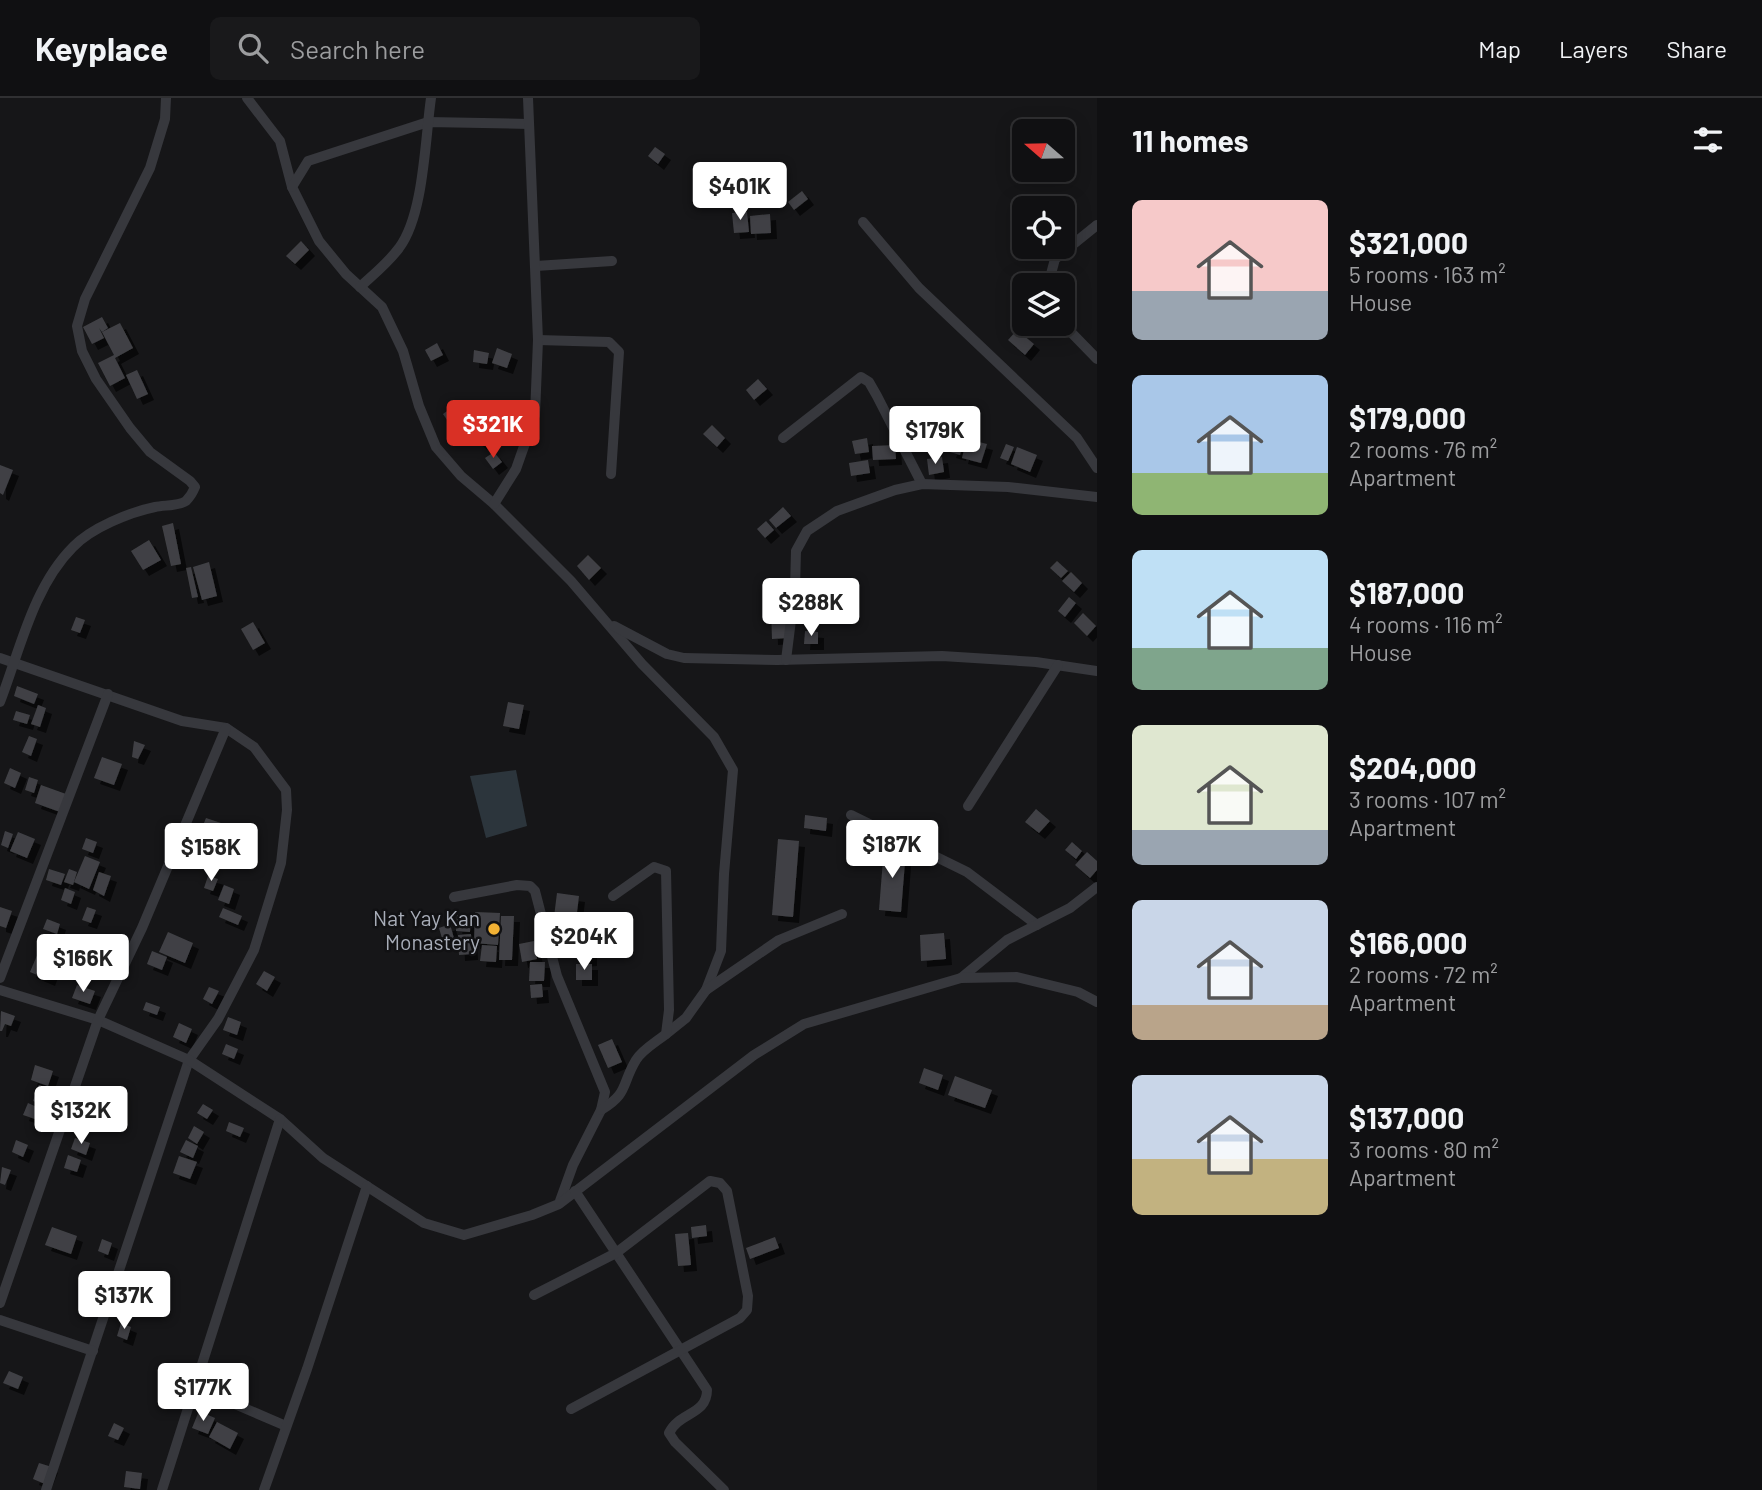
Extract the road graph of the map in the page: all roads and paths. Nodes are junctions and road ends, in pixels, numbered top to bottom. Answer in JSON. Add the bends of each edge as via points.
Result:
{"nodes":[{"id":1,"x":166,"y":98,"type":"edge"},
{"id":2,"x":247,"y":98,"type":"edge"},
{"id":3,"x":431,"y":98,"type":"edge"},
{"id":4,"x":528,"y":98,"type":"edge"},
{"id":5,"x":428,"y":122,"type":"junction"},
{"id":6,"x":529,"y":124,"type":"junction"},
{"id":7,"x":292,"y":187,"type":"junction"},
{"id":8,"x":863,"y":222,"type":"dead end"},
{"id":9,"x":1097,"y":225,"type":"edge"},
{"id":10,"x":612,"y":261,"type":"dead end"},
{"id":11,"x":536,"y":266,"type":"junction"},
{"id":12,"x":1051,"y":273,"type":"edge"},
{"id":13,"x":360,"y":287,"type":"junction"},
{"id":14,"x":1075,"y":336,"type":"edge"},
{"id":15,"x":538,"y":340,"type":"junction"},
{"id":16,"x":1097,"y":359,"type":"edge"},
{"id":17,"x":783,"y":438,"type":"dead end"},
{"id":18,"x":1097,"y":468,"type":"edge"},
{"id":19,"x":611,"y":474,"type":"dead end"},
{"id":20,"x":922,"y":484,"type":"junction"},
{"id":21,"x":1097,"y":497,"type":"edge"},
{"id":22,"x":494,"y":504,"type":"junction"},
{"id":23,"x":608,"y":624,"type":"junction"},
{"id":24,"x":0,"y":658,"type":"edge"},
{"id":25,"x":786,"y":660,"type":"junction"},
{"id":26,"x":15,"y":663,"type":"junction"},
{"id":27,"x":1058,"y":665,"type":"junction"},
{"id":28,"x":1097,"y":671,"type":"edge"},
{"id":29,"x":108,"y":694,"type":"junction"},
{"id":30,"x":0,"y":702,"type":"edge"},
{"id":31,"x":226,"y":728,"type":"junction"},
{"id":32,"x":968,"y":806,"type":"dead end"},
{"id":33,"x":851,"y":815,"type":"dead end"},
{"id":34,"x":1097,"y":887,"type":"edge"},
{"id":35,"x":613,"y":896,"type":"dead end"},
{"id":36,"x":454,"y":897,"type":"dead end"},
{"id":37,"x":842,"y":914,"type":"dead end"},
{"id":38,"x":1037,"y":925,"type":"junction"},
{"id":39,"x":0,"y":978,"type":"edge"},
{"id":40,"x":961,"y":978,"type":"junction"},
{"id":41,"x":706,"y":989,"type":"junction"},
{"id":42,"x":0,"y":990,"type":"edge"},
{"id":43,"x":1097,"y":1002,"type":"edge"},
{"id":44,"x":98,"y":1020,"type":"junction"},
{"id":45,"x":666,"y":1034,"type":"junction"},
{"id":46,"x":189,"y":1060,"type":"junction"},
{"id":47,"x":601,"y":1110,"type":"junction"},
{"id":48,"x":280,"y":1119,"type":"junction"},
{"id":49,"x":367,"y":1186,"type":"junction"},
{"id":50,"x":575,"y":1191,"type":"junction"},
{"id":51,"x":559,"y":1203,"type":"junction"},
{"id":52,"x":616,"y":1253,"type":"junction"},
{"id":53,"x":534,"y":1294,"type":"dead end"},
{"id":54,"x":0,"y":1303,"type":"edge"},
{"id":55,"x":0,"y":1320,"type":"edge"},
{"id":56,"x":93,"y":1351,"type":"junction"},
{"id":57,"x":681,"y":1351,"type":"junction"},
{"id":58,"x":195,"y":1387,"type":"junction"},
{"id":59,"x":571,"y":1409,"type":"dead end"},
{"id":60,"x":286,"y":1426,"type":"junction"},
{"id":61,"x":46,"y":1490,"type":"edge"},
{"id":62,"x":162,"y":1490,"type":"edge"},
{"id":63,"x":264,"y":1490,"type":"edge"},
{"id":64,"x":724,"y":1490,"type":"edge"}],
"edges":[{"from":1,"to":26,"type":"street","via":[[165,119],[150,168],[85,299],[77,326],[82,351],[96,379],[130,428],[150,453],[195,487],[183,503],[124,517],[73,547],[33,611]]},
{"from":2,"to":7,"type":"street","via":[[280,141]]},
{"from":3,"to":5,"type":"street"},
{"from":4,"to":6,"type":"street"},
{"from":5,"to":6,"type":"street"},
{"from":5,"to":7,"type":"street","via":[[308,161]]},
{"from":5,"to":13,"type":"street","via":[[418,202],[411,221],[400,247]]},
{"from":6,"to":11,"type":"street"},
{"from":7,"to":13,"type":"street","via":[[319,241]]},
{"from":8,"to":18,"type":"street","via":[[919,288],[1077,438]]},
{"from":9,"to":12,"type":"street","via":[[1055,259]]},
{"from":10,"to":11,"type":"street"},
{"from":11,"to":15,"type":"street"},
{"from":13,"to":22,"type":"street","via":[[382,307],[403,351],[436,447]]},
{"from":14,"to":16,"type":"street"},
{"from":15,"to":19,"type":"street","via":[[609,342],[619,352]]},
{"from":15,"to":22,"type":"street","via":[[535,415],[516,468]]},
{"from":17,"to":20,"type":"street","via":[[861,377],[877,396]]},
{"from":20,"to":21,"type":"street"},
{"from":20,"to":25,"type":"street","via":[[836,511],[807,531],[796,551]]},
{"from":22,"to":23,"type":"street"},
{"from":23,"to":25,"type":"street","via":[[684,659]]},
{"from":23,"to":41,"type":"street","via":[[714,737],[733,770],[721,951]]},
{"from":24,"to":26,"type":"street"},
{"from":25,"to":27,"type":"street","via":[[942,656]]},
{"from":26,"to":29,"type":"street"},
{"from":26,"to":30,"type":"street"},
{"from":27,"to":28,"type":"street"},
{"from":27,"to":32,"type":"street"},
{"from":29,"to":31,"type":"street","via":[[182,721]]},
{"from":29,"to":39,"type":"street"},
{"from":31,"to":44,"type":"street"},
{"from":31,"to":46,"type":"street","via":[[254,747],[286,790],[287,810],[281,863],[254,950],[218,1019]]},
{"from":33,"to":38,"type":"street","via":[[967,872]]},
{"from":34,"to":38,"type":"street"},
{"from":35,"to":45,"type":"street","via":[[654,867],[666,871]]},
{"from":36,"to":47,"type":"street","via":[[517,885],[535,891],[557,976],[605,1092]]},
{"from":37,"to":41,"type":"street","via":[[779,940]]},
{"from":38,"to":40,"type":"street","via":[[1007,940]]},
{"from":40,"to":43,"type":"street","via":[[1017,977],[1078,992]]},
{"from":40,"to":50,"type":"street","via":[[804,1024],[754,1055]]},
{"from":41,"to":45,"type":"street","via":[[686,1017]]},
{"from":42,"to":44,"type":"street"},
{"from":44,"to":46,"type":"street"},
{"from":44,"to":54,"type":"street"},
{"from":45,"to":47,"type":"street","via":[[637,1057],[623,1092]]},
{"from":46,"to":48,"type":"street"},
{"from":46,"to":56,"type":"street"},
{"from":47,"to":51,"type":"street"},
{"from":48,"to":49,"type":"street","via":[[323,1158]]},
{"from":48,"to":58,"type":"street"},
{"from":49,"to":51,"type":"street","via":[[424,1223],[464,1235]]},
{"from":49,"to":60,"type":"street"},
{"from":50,"to":51,"type":"street"},
{"from":50,"to":52,"type":"street"},
{"from":52,"to":53,"type":"street"},
{"from":52,"to":57,"type":"street"},
{"from":52,"to":57,"type":"street","via":[[709,1181],[720,1183],[727,1191],[747,1310]]},
{"from":55,"to":56,"type":"street"},
{"from":56,"to":61,"type":"street"},
{"from":57,"to":59,"type":"street"},
{"from":57,"to":64,"type":"street","via":[[707,1390],[707,1399],[673,1423],[669,1433]]},
{"from":58,"to":60,"type":"street"},
{"from":58,"to":62,"type":"street"},
{"from":60,"to":63,"type":"street"}]}
